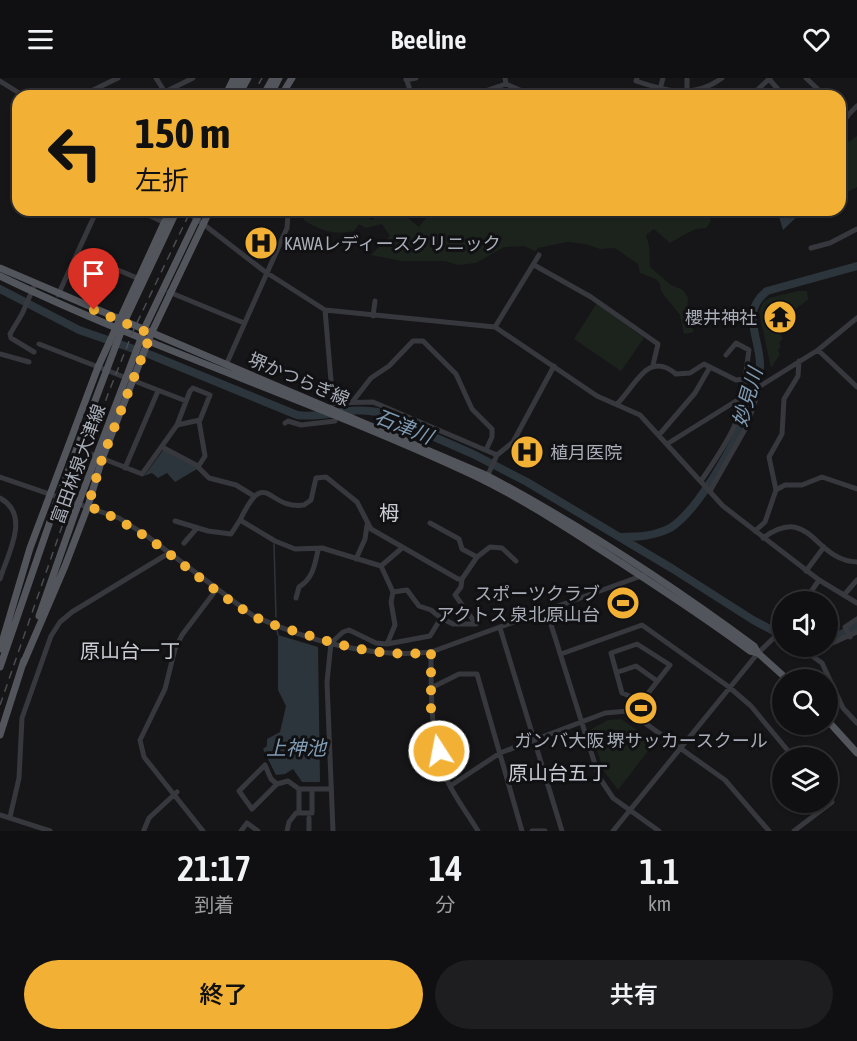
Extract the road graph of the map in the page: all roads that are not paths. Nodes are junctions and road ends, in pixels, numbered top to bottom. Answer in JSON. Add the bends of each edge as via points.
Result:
{"nodes":[{"id":1,"x":118,"y":78,"type":"edge"},
{"id":2,"x":193,"y":78,"type":"edge"},
{"id":3,"x":416,"y":78,"type":"edge"},
{"id":4,"x":637,"y":78,"type":"edge"},
{"id":5,"x":663,"y":78,"type":"edge"},
{"id":6,"x":722,"y":78,"type":"edge"},
{"id":7,"x":770,"y":78,"type":"edge"},
{"id":8,"x":806,"y":78,"type":"edge"},
{"id":9,"x":406,"y":79,"type":"edge"},
{"id":10,"x":0,"y":81,"type":"edge"},
{"id":11,"x":506,"y":81,"type":"edge"},
{"id":12,"x":516,"y":88,"type":"joint"},
{"id":13,"x":660,"y":89,"type":"junction"},
{"id":14,"x":14,"y":90,"type":"edge"},
{"id":15,"x":98,"y":90,"type":"edge"},
{"id":16,"x":173,"y":90,"type":"edge"},
{"id":17,"x":484,"y":90,"type":"edge"},
{"id":18,"x":520,"y":90,"type":"edge"},
{"id":19,"x":669,"y":90,"type":"edge"},
{"id":20,"x":696,"y":90,"type":"edge"},
{"id":21,"x":758,"y":90,"type":"edge"},
{"id":22,"x":779,"y":90,"type":"edge"},
{"id":23,"x":819,"y":90,"type":"edge"},
{"id":24,"x":857,"y":106,"type":"edge"},
{"id":25,"x":847,"y":117,"type":"edge"},
{"id":26,"x":95,"y":216,"type":"edge"},
{"id":27,"x":150,"y":216,"type":"edge"},
{"id":28,"x":166,"y":216,"type":"edge"},
{"id":29,"x":174,"y":216,"type":"edge"},
{"id":30,"x":193,"y":216,"type":"edge"},
{"id":31,"x":198,"y":216,"type":"edge"},
{"id":32,"x":207,"y":216,"type":"edge"},
{"id":33,"x":288,"y":216,"type":"edge"},
{"id":34,"x":163,"y":222,"type":"junction"},
{"id":35,"x":203,"y":224,"type":"junction"},
{"id":36,"x":857,"y":229,"type":"edge"},
{"id":37,"x":811,"y":248,"type":"dead end"},
{"id":38,"x":78,"y":253,"type":"junction"},
{"id":39,"x":539,"y":255,"type":"dead end"},
{"id":40,"x":534,"y":265,"type":"junction"},
{"id":41,"x":0,"y":268,"type":"edge"},
{"id":42,"x":268,"y":274,"type":"junction"},
{"id":43,"x":0,"y":276,"type":"edge"},
{"id":44,"x":137,"y":278,"type":"junction"},
{"id":45,"x":32,"y":291,"type":"junction"},
{"id":46,"x":169,"y":292,"type":"junction"},
{"id":47,"x":58,"y":295,"type":"junction"},
{"id":48,"x":375,"y":301,"type":"dead end"},
{"id":49,"x":325,"y":310,"type":"junction"},
{"id":50,"x":373,"y":316,"type":"junction"},
{"id":51,"x":857,"y":318,"type":"edge"},
{"id":52,"x":118,"y":320,"type":"junction"},
{"id":53,"x":244,"y":323,"type":"junction"},
{"id":54,"x":495,"y":327,"type":"junction"},
{"id":55,"x":113,"y":330,"type":"junction"},
{"id":56,"x":149,"y":339,"type":"junction"},
{"id":57,"x":39,"y":344,"type":"dead end"},
{"id":58,"x":818,"y":350,"type":"junction"},
{"id":59,"x":34,"y":352,"type":"dead end"},
{"id":60,"x":0,"y":354,"type":"edge"},
{"id":61,"x":726,"y":355,"type":"dead end"},
{"id":62,"x":29,"y":362,"type":"dead end"},
{"id":63,"x":799,"y":362,"type":"junction"},
{"id":64,"x":226,"y":365,"type":"junction"},
{"id":65,"x":653,"y":365,"type":"junction"},
{"id":66,"x":554,"y":366,"type":"junction"},
{"id":67,"x":98,"y":367,"type":"junction"},
{"id":68,"x":710,"y":367,"type":"junction"},
{"id":69,"x":746,"y":379,"type":"junction"},
{"id":70,"x":131,"y":382,"type":"junction"},
{"id":71,"x":759,"y":387,"type":"junction"},
{"id":72,"x":857,"y":387,"type":"edge"},
{"id":73,"x":158,"y":391,"type":"junction"},
{"id":74,"x":747,"y":394,"type":"junction"},
{"id":75,"x":186,"y":401,"type":"junction"},
{"id":76,"x":352,"y":401,"type":"junction"},
{"id":77,"x":618,"y":403,"type":"junction"},
{"id":78,"x":333,"y":412,"type":"junction"},
{"id":79,"x":199,"y":421,"type":"junction"},
{"id":80,"x":285,"y":423,"type":"dead end"},
{"id":81,"x":177,"y":425,"type":"junction"},
{"id":82,"x":659,"y":435,"type":"junction"},
{"id":83,"x":668,"y":444,"type":"junction"},
{"id":84,"x":69,"y":445,"type":"junction"},
{"id":85,"x":162,"y":447,"type":"junction"},
{"id":86,"x":486,"y":450,"type":"junction"},
{"id":87,"x":497,"y":456,"type":"junction"},
{"id":88,"x":102,"y":459,"type":"junction"},
{"id":89,"x":198,"y":467,"type":"junction"},
{"id":90,"x":125,"y":468,"type":"junction"},
{"id":91,"x":488,"y":476,"type":"junction"},
{"id":92,"x":0,"y":477,"type":"edge"},
{"id":93,"x":702,"y":481,"type":"junction"},
{"id":94,"x":857,"y":489,"type":"edge"},
{"id":95,"x":710,"y":490,"type":"junction"},
{"id":96,"x":776,"y":490,"type":"junction"},
{"id":97,"x":52,"y":494,"type":"junction"},
{"id":98,"x":254,"y":496,"type":"junction"},
{"id":99,"x":0,"y":498,"type":"edge"},
{"id":100,"x":88,"y":506,"type":"junction"},
{"id":101,"x":240,"y":520,"type":"junction"},
{"id":102,"x":175,"y":521,"type":"dead end"},
{"id":103,"x":430,"y":523,"type":"dead end"},
{"id":104,"x":367,"y":525,"type":"junction"},
{"id":105,"x":197,"y":528,"type":"junction"},
{"id":106,"x":755,"y":531,"type":"junction"},
{"id":107,"x":763,"y":538,"type":"junction"},
{"id":108,"x":184,"y":543,"type":"dead end"},
{"id":109,"x":824,"y":547,"type":"junction"},
{"id":110,"x":402,"y":549,"type":"junction"},
{"id":111,"x":318,"y":550,"type":"junction"},
{"id":112,"x":169,"y":553,"type":"junction"},
{"id":113,"x":477,"y":557,"type":"junction"},
{"id":114,"x":356,"y":560,"type":"junction"},
{"id":115,"x":516,"y":561,"type":"dead end"},
{"id":116,"x":857,"y":562,"type":"edge"},
{"id":117,"x":381,"y":566,"type":"junction"},
{"id":118,"x":806,"y":570,"type":"junction"},
{"id":119,"x":644,"y":574,"type":"junction"},
{"id":120,"x":0,"y":579,"type":"edge"},
{"id":121,"x":462,"y":579,"type":"junction"},
{"id":122,"x":819,"y":580,"type":"junction"},
{"id":123,"x":857,"y":580,"type":"edge"},
{"id":124,"x":216,"y":590,"type":"junction"},
{"id":125,"x":812,"y":591,"type":"edge"},
{"id":126,"x":393,"y":592,"type":"junction"},
{"id":127,"x":844,"y":595,"type":"junction"},
{"id":128,"x":296,"y":598,"type":"dead end"},
{"id":129,"x":857,"y":603,"type":"edge"},
{"id":130,"x":547,"y":612,"type":"junction"},
{"id":131,"x":441,"y":618,"type":"junction"},
{"id":132,"x":857,"y":619,"type":"edge"},
{"id":133,"x":500,"y":628,"type":"junction"},
{"id":134,"x":857,"y":633,"type":"edge"},
{"id":135,"x":850,"y":637,"type":"junction"},
{"id":136,"x":772,"y":640,"type":"edge"},
{"id":137,"x":838,"y":641,"type":"edge"},
{"id":138,"x":332,"y":643,"type":"junction"},
{"id":139,"x":387,"y":644,"type":"junction"},
{"id":140,"x":0,"y":649,"type":"edge"},
{"id":141,"x":431,"y":652,"type":"junction"},
{"id":142,"x":758,"y":653,"type":"junction"},
{"id":143,"x":561,"y":654,"type":"junction"},
{"id":144,"x":814,"y":657,"type":"edge"},
{"id":145,"x":23,"y":664,"type":"junction"},
{"id":146,"x":0,"y":667,"type":"edge"},
{"id":147,"x":776,"y":669,"type":"edge"},
{"id":148,"x":618,"y":672,"type":"junction"},
{"id":149,"x":657,"y":681,"type":"junction"},
{"id":150,"x":729,"y":687,"type":"junction"},
{"id":151,"x":431,"y":688,"type":"junction"},
{"id":152,"x":632,"y":697,"type":"junction"},
{"id":153,"x":628,"y":711,"type":"junction"},
{"id":154,"x":581,"y":722,"type":"junction"},
{"id":155,"x":857,"y":723,"type":"edge"},
{"id":156,"x":838,"y":732,"type":"edge"},
{"id":157,"x":0,"y":735,"type":"edge"},
{"id":158,"x":536,"y":741,"type":"junction"},
{"id":159,"x":681,"y":747,"type":"junction"},
{"id":160,"x":785,"y":747,"type":"edge"},
{"id":161,"x":500,"y":753,"type":"junction"},
{"id":162,"x":857,"y":753,"type":"edge"},
{"id":163,"x":277,"y":784,"type":"junction"},
{"id":164,"x":450,"y":786,"type":"junction"},
{"id":165,"x":299,"y":789,"type":"junction"},
{"id":166,"x":312,"y":789,"type":"junction"},
{"id":167,"x":331,"y":789,"type":"junction"},
{"id":168,"x":175,"y":794,"type":"junction"},
{"id":169,"x":630,"y":811,"type":"junction"},
{"id":170,"x":300,"y":813,"type":"junction"},
{"id":171,"x":818,"y":813,"type":"edge"},
{"id":172,"x":0,"y":814,"type":"edge"},
{"id":173,"x":9,"y":818,"type":"junction"},
{"id":174,"x":309,"y":818,"type":"dead end"},
{"id":175,"x":144,"y":830,"type":"edge"},
{"id":176,"x":50,"y":831,"type":"edge"},
{"id":177,"x":203,"y":831,"type":"edge"},
{"id":178,"x":241,"y":831,"type":"edge"},
{"id":179,"x":258,"y":831,"type":"edge"},
{"id":180,"x":287,"y":831,"type":"edge"},
{"id":181,"x":309,"y":831,"type":"edge"},
{"id":182,"x":333,"y":831,"type":"edge"},
{"id":183,"x":478,"y":831,"type":"edge"},
{"id":184,"x":522,"y":831,"type":"edge"},
{"id":185,"x":532,"y":831,"type":"edge"},
{"id":186,"x":544,"y":831,"type":"edge"},
{"id":187,"x":562,"y":831,"type":"edge"},
{"id":188,"x":613,"y":831,"type":"edge"},
{"id":189,"x":659,"y":831,"type":"edge"},
{"id":190,"x":769,"y":831,"type":"edge"},
{"id":191,"x":794,"y":831,"type":"edge"}],
"edges":[{"from":1,"to":15,"type":"street"},
{"from":2,"to":16,"type":"street"},
{"from":3,"to":9,"type":"street"},
{"from":4,"to":13,"type":"street","via":[[636,81]]},
{"from":5,"to":13,"type":"street"},
{"from":6,"to":20,"type":"street"},
{"from":7,"to":21,"type":"street"},
{"from":7,"to":22,"type":"street"},
{"from":8,"to":23,"type":"street"},
{"from":10,"to":14,"type":"street"},
{"from":11,"to":12,"type":"street"},
{"from":11,"to":17,"type":"street"},
{"from":12,"to":18,"type":"street"},
{"from":13,"to":19,"type":"street"},
{"from":24,"to":25,"type":"street"},
{"from":26,"to":38,"type":"street"},
{"from":27,"to":34,"type":"street"},
{"from":28,"to":34,"type":"main road"},
{"from":29,"to":146,"type":"main road","name":"富田林泉大津線","bridge":true,"via":[[127,316]]},
{"from":30,"to":35,"type":"street"},
{"from":31,"to":145,"type":"main road","name":"富田林泉大津線","bridge":true,"via":[[147,325],[76,510]]},
{"from":32,"to":35,"type":"main road"},
{"from":33,"to":42,"type":"street","via":[[287,228]]},
{"from":34,"to":44,"type":"main road"},
{"from":35,"to":42,"type":"street"},
{"from":35,"to":46,"type":"main road"},
{"from":36,"to":37,"type":"street"},
{"from":38,"to":44,"type":"street"},
{"from":38,"to":47,"type":"street"},
{"from":39,"to":40,"type":"street"},
{"from":40,"to":54,"type":"street"},
{"from":40,"to":65,"type":"street","via":[[591,297],[658,344]]},
{"from":41,"to":45,"type":"main road","name":"堺かつらぎ線"},
{"from":42,"to":49,"type":"street"},
{"from":42,"to":53,"type":"street"},
{"from":43,"to":45,"type":"main road","name":"堺かつらぎ線"},
{"from":44,"to":52,"type":"main road"},
{"from":45,"to":47,"type":"main road","name":"堺かつらぎ線"},
{"from":45,"to":55,"type":"main road","name":"堺かつらぎ線"},
{"from":45,"to":59,"type":"street","via":[[11,338]]},
{"from":46,"to":53,"type":"street"},
{"from":46,"to":56,"type":"main road"},
{"from":47,"to":52,"type":"main road","name":"堺かつらぎ線"},
{"from":48,"to":50,"type":"street"},
{"from":49,"to":50,"type":"street"},
{"from":49,"to":78,"type":"street"},
{"from":50,"to":54,"type":"street"},
{"from":51,"to":58,"type":"street"},
{"from":52,"to":55,"type":"main road"},
{"from":52,"to":56,"type":"main road","name":"堺かつらぎ線"},
{"from":53,"to":64,"type":"street"},
{"from":54,"to":66,"type":"street"},
{"from":55,"to":56,"type":"main road","name":"堺かつらぎ線"},
{"from":55,"to":67,"type":"main road"},
{"from":56,"to":64,"type":"main road","name":"堺かつらぎ線"},
{"from":56,"to":70,"type":"main road"},
{"from":56,"to":78,"type":"main road","name":"堺かつらぎ線","via":[[315,409]]},
{"from":57,"to":67,"type":"street"},
{"from":58,"to":63,"type":"street"},
{"from":58,"to":72,"type":"street"},
{"from":60,"to":62,"type":"street"},
{"from":61,"to":69,"type":"street","via":[[736,343],[749,350]]},
{"from":63,"to":71,"type":"street"},
{"from":63,"to":96,"type":"street","via":[[798,376],[784,399],[782,434],[769,457]]},
{"from":64,"to":78,"type":"main road","name":"堺かつらぎ線"},
{"from":65,"to":68,"type":"street","via":[[667,366],[676,374],[690,373],[700,365]]},
{"from":65,"to":77,"type":"street"},
{"from":66,"to":77,"type":"street","via":[[597,396]]},
{"from":66,"to":87,"type":"street","via":[[513,442]]},
{"from":67,"to":70,"type":"street"},
{"from":67,"to":84,"type":"main road"},
{"from":68,"to":69,"type":"street","via":[[736,380]]},
{"from":68,"to":82,"type":"street","via":[[695,393]]},
{"from":69,"to":74,"type":"street"},
{"from":70,"to":73,"type":"street"},
{"from":70,"to":88,"type":"main road"},
{"from":71,"to":74,"type":"street"},
{"from":71,"to":95,"type":"street","via":[[747,426]]},
{"from":73,"to":75,"type":"street"},
{"from":73,"to":90,"type":"street"},
{"from":74,"to":83,"type":"street"},
{"from":74,"to":93,"type":"street"},
{"from":75,"to":79,"type":"street","via":[[193,388],[210,395]]},
{"from":75,"to":81,"type":"street"},
{"from":76,"to":78,"type":"street"},
{"from":76,"to":86,"type":"street","via":[[373,402]]},
{"from":76,"to":86,"type":"street","via":[[370,378],[389,366],[413,341],[423,341],[456,374],[472,409],[492,429]]},
{"from":77,"to":82,"type":"street","via":[[640,415]]},
{"from":78,"to":80,"type":"street","via":[[301,425]]},
{"from":78,"to":91,"type":"main road","name":"堺かつらぎ線"},
{"from":78,"to":91,"type":"main road","name":"堺かつらぎ線"},
{"from":79,"to":81,"type":"street"},
{"from":79,"to":89,"type":"street","via":[[205,456]]},
{"from":81,"to":85,"type":"street"},
{"from":82,"to":83,"type":"street"},
{"from":83,"to":93,"type":"street"},
{"from":84,"to":88,"type":"street"},
{"from":84,"to":97,"type":"main road"},
{"from":85,"to":89,"type":"street"},
{"from":85,"to":90,"type":"street","via":[[142,474]]},
{"from":86,"to":87,"type":"street"},
{"from":87,"to":91,"type":"street"},
{"from":88,"to":90,"type":"street"},
{"from":88,"to":100,"type":"main road"},
{"from":89,"to":98,"type":"street","via":[[209,478],[236,485]]},
{"from":91,"to":119,"type":"main road","name":"堺かつらぎ線"},
{"from":92,"to":97,"type":"street"},
{"from":93,"to":95,"type":"street"},
{"from":94,"to":96,"type":"street","via":[[822,477]]},
{"from":95,"to":106,"type":"street","via":[[723,506]]},
{"from":96,"to":106,"type":"street","via":[[765,522]]},
{"from":97,"to":100,"type":"street"},
{"from":97,"to":140,"type":"main road","via":[[30,548]]},
{"from":98,"to":101,"type":"street"},
{"from":98,"to":104,"type":"street","via":[[265,491],[282,503],[304,505],[311,500],[313,481],[326,477],[357,502]]},
{"from":99,"to":120,"type":"street","via":[[13,508],[17,522]]},
{"from":100,"to":112,"type":"street","via":[[119,518]]},
{"from":100,"to":145,"type":"main road"},
{"from":101,"to":105,"type":"street","via":[[231,534]]},
{"from":101,"to":111,"type":"street","via":[[275,542],[295,549]]},
{"from":102,"to":105,"type":"street"},
{"from":103,"to":113,"type":"street","via":[[459,539],[462,549]]},
{"from":104,"to":110,"type":"street"},
{"from":104,"to":114,"type":"street"},
{"from":105,"to":108,"type":"street"},
{"from":106,"to":107,"type":"street"},
{"from":107,"to":109,"type":"street","via":[[782,526],[793,526]]},
{"from":107,"to":118,"type":"street"},
{"from":109,"to":116,"type":"street","via":[[839,558]]},
{"from":109,"to":118,"type":"street"},
{"from":110,"to":117,"type":"street"},
{"from":110,"to":121,"type":"street"},
{"from":111,"to":114,"type":"street"},
{"from":111,"to":128,"type":"street","via":[[315,568],[306,584],[299,587]]},
{"from":112,"to":124,"type":"street"},
{"from":112,"to":173,"type":"street","via":[[60,621],[22,717],[19,778]]},
{"from":113,"to":115,"type":"street","via":[[498,546]]},
{"from":113,"to":121,"type":"street"},
{"from":114,"to":117,"type":"street"},
{"from":117,"to":126,"type":"street"},
{"from":118,"to":122,"type":"street"},
{"from":119,"to":130,"type":"street"},
{"from":119,"to":142,"type":"main road","name":"堺かつらぎ線"},
{"from":121,"to":131,"type":"street","via":[[455,595],[476,624],[453,624]]},
{"from":122,"to":125,"type":"street"},
{"from":122,"to":127,"type":"street"},
{"from":123,"to":127,"type":"street"},
{"from":124,"to":138,"type":"street","via":[[271,624]]},
{"from":124,"to":168,"type":"street","via":[[182,635],[165,689],[141,740],[144,757]]},
{"from":126,"to":131,"type":"street","via":[[406,590],[419,606]]},
{"from":126,"to":139,"type":"street","via":[[395,625]]},
{"from":127,"to":129,"type":"street"},
{"from":130,"to":133,"type":"street"},
{"from":130,"to":143,"type":"street"},
{"from":131,"to":139,"type":"street","via":[[430,636]]},
{"from":132,"to":135,"type":"street","via":[[845,627]]},
{"from":133,"to":141,"type":"street"},
{"from":133,"to":158,"type":"street"},
{"from":134,"to":135,"type":"street"},
{"from":135,"to":137,"type":"street"},
{"from":136,"to":142,"type":"street"},
{"from":138,"to":139,"type":"street","via":[[350,630]]},
{"from":138,"to":141,"type":"street","via":[[386,654]]},
{"from":138,"to":167,"type":"street","via":[[327,682]]},
{"from":141,"to":151,"type":"street"},
{"from":142,"to":147,"type":"main road","name":"堺かつらぎ線"},
{"from":142,"to":150,"type":"street"},
{"from":143,"to":150,"type":"street","via":[[642,625]]},
{"from":143,"to":154,"type":"street"},
{"from":144,"to":155,"type":"street","via":[[822,663],[843,708]]},
{"from":145,"to":157,"type":"main road","name":"富田林泉大津線"},
{"from":148,"to":149,"type":"street","via":[[636,666]]},
{"from":148,"to":149,"type":"street","via":[[610,653],[641,645],[670,665]]},
{"from":148,"to":152,"type":"street","via":[[622,693]]},
{"from":149,"to":152,"type":"street","via":[[642,701]]},
{"from":150,"to":159,"type":"street"},
{"from":150,"to":160,"type":"street","via":[[751,706]]},
{"from":151,"to":161,"type":"street","via":[[459,674],[477,674]]},
{"from":151,"to":164,"type":"street","via":[[431,711]]},
{"from":152,"to":153,"type":"street"},
{"from":153,"to":154,"type":"street","via":[[604,713]]},
{"from":153,"to":159,"type":"street"},
{"from":154,"to":158,"type":"street"},
{"from":154,"to":169,"type":"street","via":[[605,789]]},
{"from":156,"to":162,"type":"main road"},
{"from":158,"to":161,"type":"street"},
{"from":158,"to":187,"type":"street"},
{"from":159,"to":169,"type":"street"},
{"from":159,"to":190,"type":"street","via":[[725,780]]},
{"from":161,"to":164,"type":"street"},
{"from":161,"to":184,"type":"street"},
{"from":163,"to":163,"type":"street","via":[[265,765],[239,791],[252,809]]},
{"from":163,"to":165,"type":"street","via":[[288,781]]},
{"from":164,"to":183,"type":"street"},
{"from":165,"to":166,"type":"street"},
{"from":165,"to":170,"type":"street"},
{"from":166,"to":167,"type":"street"},
{"from":166,"to":170,"type":"street","via":[[312,813]]},
{"from":167,"to":182,"type":"street"},
{"from":168,"to":175,"type":"street","via":[[149,818]]},
{"from":168,"to":177,"type":"street"},
{"from":169,"to":188,"type":"street"},
{"from":169,"to":189,"type":"street"},
{"from":170,"to":180,"type":"street","via":[[289,822]]},
{"from":171,"to":191,"type":"street"},
{"from":172,"to":173,"type":"street"},
{"from":173,"to":176,"type":"street"},
{"from":174,"to":181,"type":"street"},
{"from":178,"to":179,"type":"street","via":[[247,823]]},
{"from":185,"to":186,"type":"street"}]}
